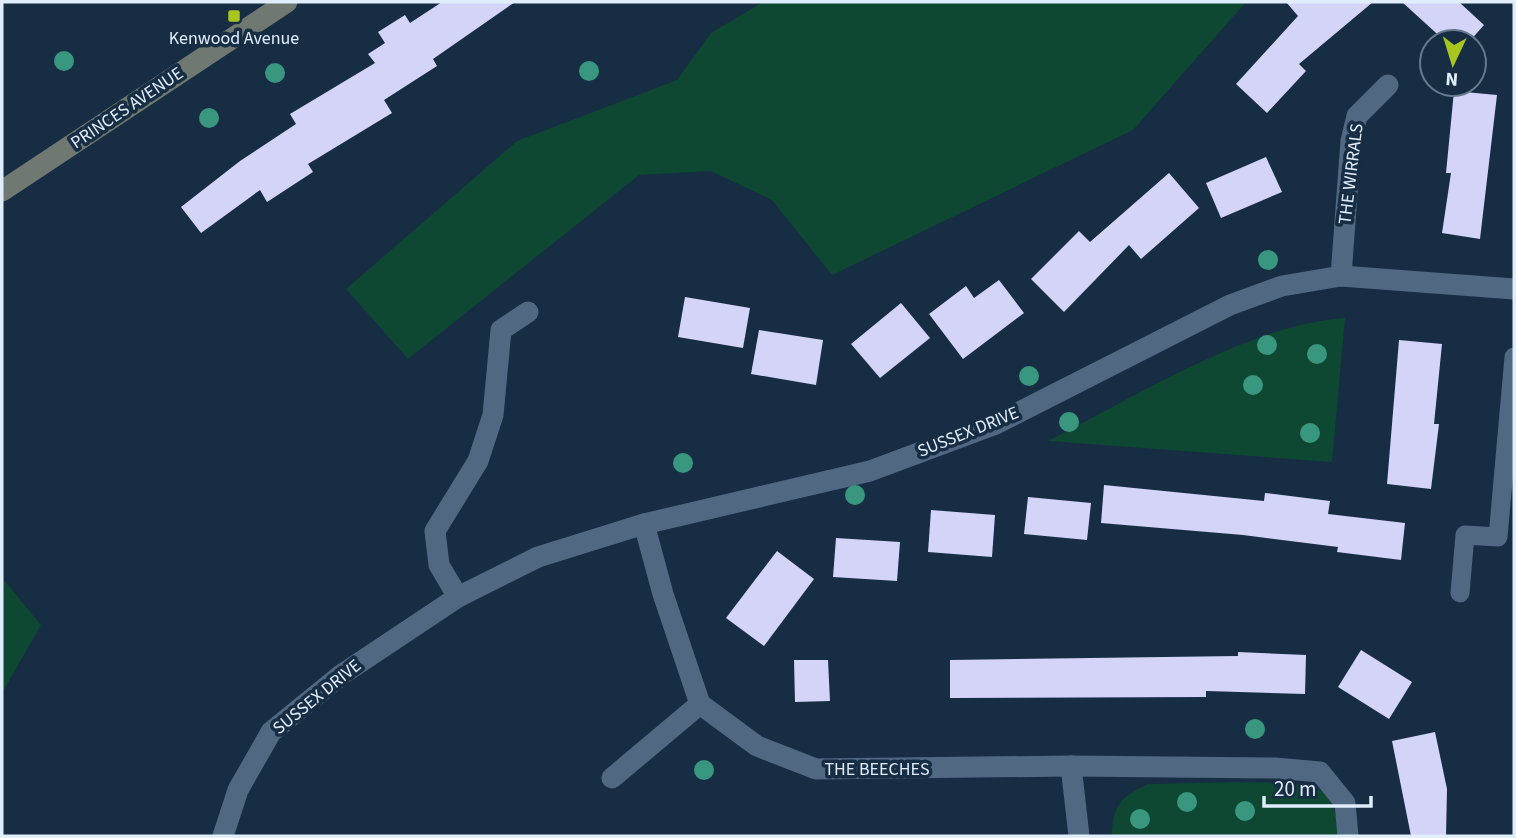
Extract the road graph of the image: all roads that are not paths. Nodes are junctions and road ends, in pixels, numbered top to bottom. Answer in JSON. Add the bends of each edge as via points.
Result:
{"nodes":[{"id":1,"x":287,"y":2,"type":"edge"},
{"id":2,"x":1388,"y":85,"type":"dead end"},
{"id":3,"x":2,"y":191,"type":"edge"},
{"id":4,"x":1341,"y":276,"type":"junction"},
{"id":5,"x":1514,"y":289,"type":"edge"},
{"id":6,"x":528,"y":312,"type":"dead end"},
{"id":7,"x":1514,"y":358,"type":"edge"},
{"id":8,"x":644,"y":524,"type":"junction"},
{"id":9,"x":1460,"y":593,"type":"dead end"},
{"id":10,"x":458,"y":597,"type":"junction"},
{"id":11,"x":701,"y":704,"type":"junction"},
{"id":12,"x":1071,"y":766,"type":"junction"},
{"id":13,"x":612,"y":778,"type":"dead end"},
{"id":14,"x":223,"y":836,"type":"edge"},
{"id":15,"x":1079,"y":836,"type":"edge"},
{"id":16,"x":1348,"y":836,"type":"edge"}],
"edges":[{"from":1,"to":3,"type":"street","name":"PRINCES AVENUE"},
{"from":2,"to":4,"type":"street","name":"THE WIRRALS","via":[[1357,116]]},
{"from":4,"to":5,"type":"street","name":"SUSSEX DRIVE"},
{"from":4,"to":8,"type":"street","name":"SUSSEX DRIVE","via":[[1282,286],[1230,305],[996,424],[870,471]]},
{"from":6,"to":10,"type":"street","via":[[501,330],[493,415],[478,461],[435,531],[439,565]]},
{"from":7,"to":9,"type":"lane","via":[[1498,537],[1465,535]]},
{"from":8,"to":10,"type":"street","name":"SUSSEX DRIVE","via":[[538,557]]},
{"from":8,"to":11,"type":"street"},
{"from":10,"to":14,"type":"street","name":"SUSSEX DRIVE","via":[[341,675],[271,732],[238,790]]},
{"from":11,"to":12,"type":"street","name":"THE BEECHES","via":[[757,746],[816,769]]},
{"from":11,"to":13,"type":"street"},
{"from":12,"to":15,"type":"street"},
{"from":12,"to":16,"type":"street","name":"THE BEECHES","via":[[1320,772],[1345,803]]}]}
